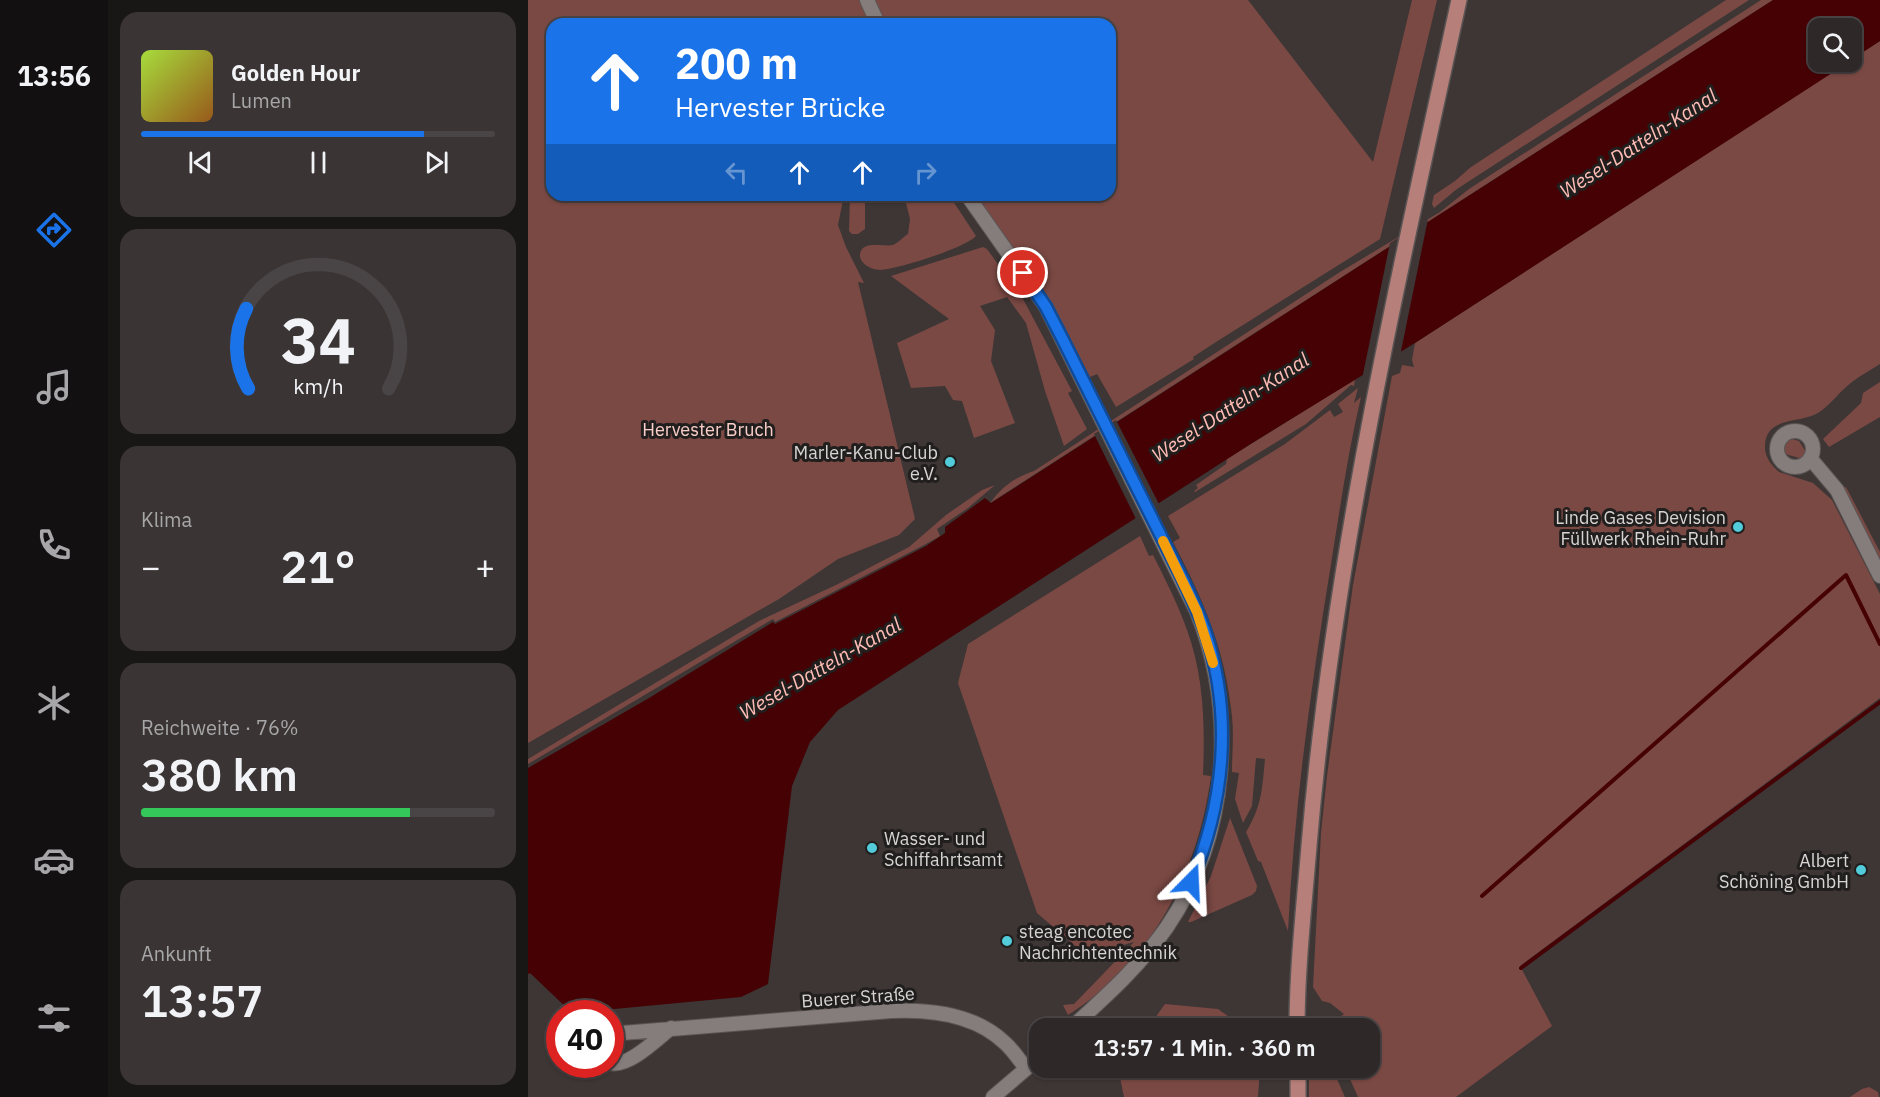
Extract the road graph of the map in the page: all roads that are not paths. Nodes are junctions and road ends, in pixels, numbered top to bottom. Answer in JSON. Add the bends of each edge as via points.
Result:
{"nodes":[{"id":1,"x":867,"y":0,"type":"edge"},
{"id":2,"x":1459,"y":0,"type":"edge"},
{"id":3,"x":875,"y":18,"type":"edge"},
{"id":4,"x":971,"y":201,"type":"edge"},
{"id":5,"x":1810,"y":458,"type":"dead end"},
{"id":6,"x":1880,"y":576,"type":"edge"},
{"id":7,"x":1082,"y":1018,"type":"edge"},
{"id":8,"x":1297,"y":1018,"type":"edge"},
{"id":9,"x":672,"y":1028,"type":"junction"},
{"id":10,"x":624,"y":1033,"type":"edge"},
{"id":11,"x":624,"y":1063,"type":"edge"},
{"id":12,"x":1029,"y":1066,"type":"edge"},
{"id":13,"x":1026,"y":1068,"type":"junction"},
{"id":14,"x":1298,"y":1078,"type":"edge"},
{"id":15,"x":993,"y":1097,"type":"edge"},
{"id":16,"x":1298,"y":1097,"type":"edge"}],
"edges":[{"from":1,"to":3,"type":"street"},
{"from":2,"to":8,"type":"main road","via":[[1377,387],[1329,663],[1314,793]]},
{"from":4,"to":7,"type":"street","via":[[1046,307],[1157,528],[1197,612],[1220,698],[1222,739],[1217,798],[1199,864],[1171,920],[1144,957]]},
{"from":5,"to":6,"type":"street","via":[[1837,490]]},
{"from":9,"to":10,"type":"street","name":"Buerer Straße"},
{"from":9,"to":11,"type":"street"},
{"from":9,"to":13,"type":"street","name":"Buerer Straße","via":[[931,1011],[967,1019],[988,1030],[1006,1043]]},
{"from":12,"to":13,"type":"street"},
{"from":13,"to":15,"type":"street"},
{"from":14,"to":16,"type":"main road"}]}
